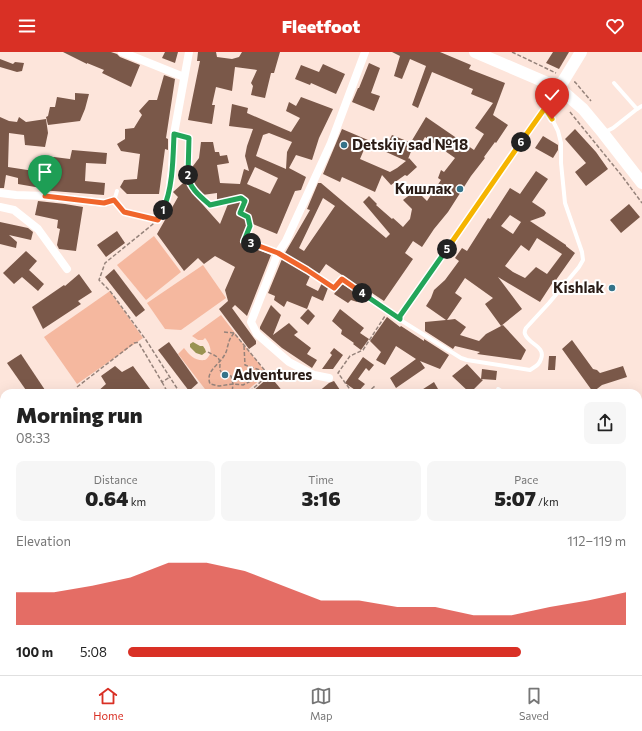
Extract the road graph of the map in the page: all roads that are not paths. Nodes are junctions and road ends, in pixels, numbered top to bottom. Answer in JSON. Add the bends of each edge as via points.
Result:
{"nodes":[{"id":1,"x":122,"y":52,"type":"edge"},
{"id":2,"x":189,"y":52,"type":"edge"},
{"id":3,"x":365,"y":52,"type":"edge"},
{"id":4,"x":475,"y":52,"type":"edge"},
{"id":5,"x":581,"y":52,"type":"edge"},
{"id":6,"x":184,"y":77,"type":"junction"},
{"id":7,"x":614,"y":83,"type":"dead end"},
{"id":8,"x":559,"y":88,"type":"junction"},
{"id":9,"x":642,"y":106,"type":"edge"},
{"id":10,"x":545,"y":108,"type":"junction"},
{"id":11,"x":637,"y":109,"type":"junction"},
{"id":12,"x":603,"y":133,"type":"junction"},
{"id":13,"x":642,"y":183,"type":"edge"},
{"id":14,"x":170,"y":184,"type":"road end"},
{"id":15,"x":117,"y":191,"type":"dead end"},
{"id":16,"x":0,"y":193,"type":"edge"},
{"id":17,"x":16,"y":195,"type":"junction"},
{"id":18,"x":104,"y":203,"type":"joint"},
{"id":19,"x":0,"y":207,"type":"edge"},
{"id":20,"x":14,"y":210,"type":"junction"},
{"id":21,"x":244,"y":241,"type":"road end"},
{"id":22,"x":278,"y":253,"type":"junction"},
{"id":23,"x":67,"y":269,"type":"dead end"},
{"id":24,"x":400,"y":319,"type":"junction"},
{"id":25,"x":329,"y":378,"type":"dead end"}],
"edges":[{"from":1,"to":6,"type":"street"},
{"from":2,"to":6,"type":"street"},
{"from":3,"to":22,"type":"street","via":[[331,143]]},
{"from":4,"to":8,"type":"street"},
{"from":5,"to":8,"type":"street"},
{"from":6,"to":14,"type":"street","via":[[174,134]]},
{"from":7,"to":11,"type":"lane"},
{"from":8,"to":10,"type":"lane"},
{"from":8,"to":12,"type":"street","via":[[583,109]]},
{"from":9,"to":11,"type":"lane"},
{"from":10,"to":24,"type":"lane"},
{"from":10,"to":24,"type":"lane","via":[[558,131],[564,203],[583,260],[554,298],[526,328],[526,336],[541,350],[542,356],[538,365],[530,370],[467,360]]},
{"from":11,"to":12,"type":"lane"},
{"from":12,"to":13,"type":"street"},
{"from":15,"to":18,"type":"lane","via":[[114,200]]},
{"from":16,"to":17,"type":"street"},
{"from":17,"to":18,"type":"street"},
{"from":17,"to":20,"type":"street"},
{"from":19,"to":20,"type":"street"},
{"from":20,"to":23,"type":"street","via":[[38,229]]},
{"from":21,"to":22,"type":"lane"},
{"from":22,"to":24,"type":"lane","via":[[334,288],[342,279]]},
{"from":22,"to":25,"type":"street","via":[[251,322],[257,334],[289,362],[314,375]]}]}
